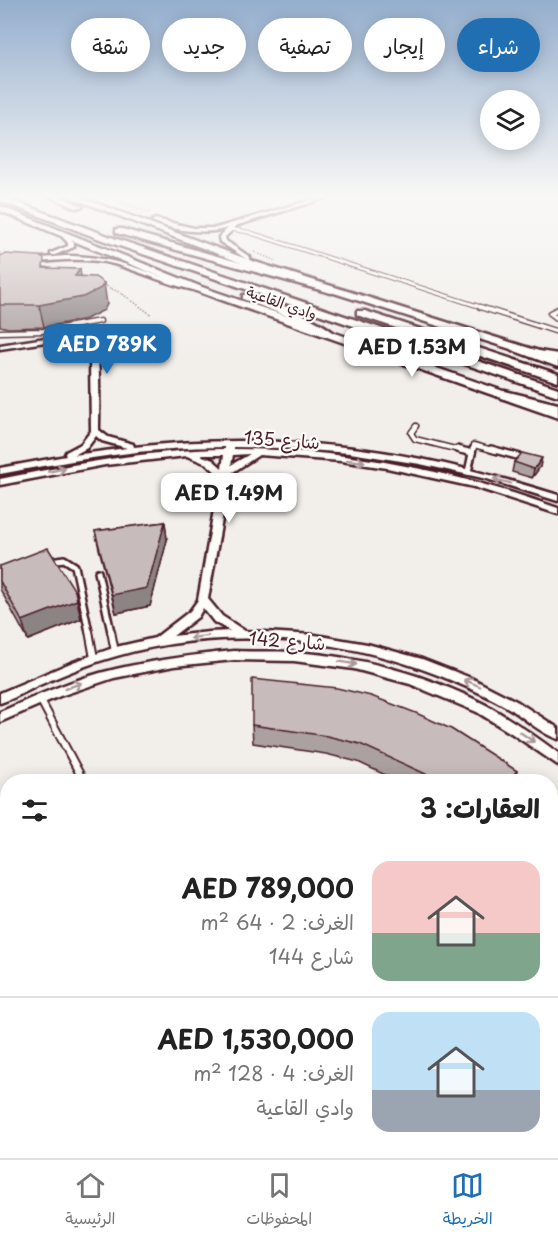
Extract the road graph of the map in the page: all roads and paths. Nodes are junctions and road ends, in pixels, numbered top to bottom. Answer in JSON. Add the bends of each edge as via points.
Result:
{"nodes":[{"id":1,"x":66,"y":250,"type":"edge"},
{"id":2,"x":103,"y":250,"type":"edge"},
{"id":3,"x":135,"y":250,"type":"edge"},
{"id":4,"x":140,"y":250,"type":"edge"},
{"id":5,"x":172,"y":250,"type":"edge"},
{"id":6,"x":188,"y":250,"type":"edge"},
{"id":7,"x":222,"y":250,"type":"edge"},
{"id":8,"x":226,"y":250,"type":"edge"},
{"id":9,"x":236,"y":250,"type":"edge"},
{"id":10,"x":304,"y":250,"type":"edge"},
{"id":11,"x":0,"y":253,"type":"edge"},
{"id":12,"x":248,"y":258,"type":"junction"},
{"id":13,"x":7,"y":259,"type":"joint"},
{"id":14,"x":18,"y":262,"type":"edge"},
{"id":15,"x":293,"y":277,"type":"junction"},
{"id":16,"x":100,"y":283,"type":"edge"},
{"id":17,"x":200,"y":289,"type":"junction"},
{"id":18,"x":335,"y":291,"type":"junction"},
{"id":19,"x":558,"y":309,"type":"edge"},
{"id":20,"x":152,"y":315,"type":"dead end"},
{"id":21,"x":558,"y":319,"type":"edge"},
{"id":22,"x":100,"y":321,"type":"dead end"},
{"id":23,"x":558,"y":330,"type":"edge"},
{"id":24,"x":0,"y":332,"type":"edge"},
{"id":25,"x":329,"y":334,"type":"junction"},
{"id":26,"x":0,"y":347,"type":"edge"},
{"id":27,"x":519,"y":350,"type":"junction"},
{"id":28,"x":558,"y":356,"type":"edge"},
{"id":29,"x":558,"y":362,"type":"edge"},
{"id":30,"x":558,"y":378,"type":"edge"},
{"id":31,"x":558,"y":392,"type":"edge"},
{"id":32,"x":505,"y":395,"type":"junction"},
{"id":33,"x":558,"y":408,"type":"edge"},
{"id":34,"x":558,"y":414,"type":"edge"},
{"id":35,"x":416,"y":426,"type":"dead end"},
{"id":36,"x":95,"y":431,"type":"junction"},
{"id":37,"x":142,"y":447,"type":"junction"},
{"id":38,"x":229,"y":448,"type":"junction"},
{"id":39,"x":185,"y":453,"type":"junction"},
{"id":40,"x":261,"y":453,"type":"junction"},
{"id":41,"x":472,"y":453,"type":"junction"},
{"id":42,"x":62,"y":458,"type":"junction"},
{"id":43,"x":529,"y":459,"type":"edge"},
{"id":44,"x":0,"y":471,"type":"edge"},
{"id":45,"x":468,"y":472,"type":"junction"},
{"id":46,"x":223,"y":474,"type":"junction"},
{"id":47,"x":0,"y":482,"type":"edge"},
{"id":48,"x":557,"y":498,"type":"edge"},
{"id":49,"x":558,"y":511,"type":"edge"},
{"id":50,"x":45,"y":563,"type":"edge"},
{"id":51,"x":98,"y":572,"type":"dead end"},
{"id":52,"x":203,"y":600,"type":"junction"},
{"id":53,"x":246,"y":634,"type":"junction"},
{"id":54,"x":157,"y":642,"type":"junction"},
{"id":55,"x":115,"y":652,"type":"junction"},
{"id":56,"x":93,"y":658,"type":"junction"},
{"id":57,"x":0,"y":698,"type":"edge"},
{"id":58,"x":40,"y":699,"type":"junction"},
{"id":59,"x":0,"y":717,"type":"edge"},
{"id":60,"x":558,"y":734,"type":"edge"},
{"id":61,"x":558,"y":760,"type":"edge"},
{"id":62,"x":80,"y":774,"type":"edge"}],
"edges":[{"from":1,"to":13,"type":"street"},
{"from":2,"to":17,"type":"street","name":"وادي القاعية"},
{"from":3,"to":25,"type":"main road","via":[[288,313]]},
{"from":4,"to":31,"type":"main road","name":"وادي القاعية"},
{"from":5,"to":30,"type":"main road","name":"وادي القاعية"},
{"from":6,"to":18,"type":"main road"},
{"from":7,"to":15,"type":"street","name":"وادي القاعية"},
{"from":8,"to":12,"type":"street"},
{"from":9,"to":12,"type":"street"},
{"from":10,"to":23,"type":"lane"},
{"from":11,"to":13,"type":"path"},
{"from":12,"to":15,"type":"street"},
{"from":14,"to":17,"type":"street","via":[[97,260],[122,264],[180,287]]},
{"from":15,"to":18,"type":"street","name":"وادي القاعية"},
{"from":16,"to":20,"type":"path"},
{"from":17,"to":25,"type":"street","name":"وادي القاعية"},
{"from":18,"to":27,"type":"street","name":"وادي القاعية"},
{"from":19,"to":21,"type":"lane","via":[[550,313]]},
{"from":22,"to":24,"type":"lane","via":[[44,331]]},
{"from":25,"to":32,"type":"street","name":"وادي القاعية"},
{"from":26,"to":36,"type":"street","via":[[65,337],[82,339],[91,346]]},
{"from":27,"to":28,"type":"street"},
{"from":27,"to":29,"type":"main road"},
{"from":32,"to":33,"type":"main road"},
{"from":32,"to":34,"type":"street","name":"وادي القاعية"},
{"from":35,"to":41,"type":"lane","via":[[411,433],[416,439]]},
{"from":36,"to":37,"type":"street","via":[[113,442]]},
{"from":36,"to":42,"type":"street","via":[[84,446]]},
{"from":37,"to":38,"type":"street","name":"شارع 135"},
{"from":37,"to":42,"type":"street","name":"شارع 135"},
{"from":38,"to":39,"type":"street","name":"شارع 135"},
{"from":38,"to":40,"type":"street","name":"شارع 135"},
{"from":38,"to":45,"type":"street","name":"شارع 135","via":[[288,445],[380,453]]},
{"from":38,"to":46,"type":"street"},
{"from":39,"to":46,"type":"street","via":[[210,462]]},
{"from":47,"to":39,"type":"street","name":"شارع 135","one_way":true,"via":[[79,465]]},
{"from":40,"to":46,"type":"street"},
{"from":40,"to":49,"type":"street","name":"شارع 135","one_way":true,"via":[[398,468],[463,482]]},
{"from":41,"to":43,"type":"lane","via":[[477,445]]},
{"from":41,"to":45,"type":"lane"},
{"from":42,"to":44,"type":"street","name":"شارع 135"},
{"from":48,"to":45,"type":"street","name":"شارع 135","one_way":true},
{"from":46,"to":52,"type":"street"},
{"from":50,"to":56,"type":"lane","via":[[64,559],[78,572]]},
{"from":51,"to":55,"type":"lane"},
{"from":52,"to":53,"type":"street","via":[[218,619]]},
{"from":52,"to":54,"type":"street","via":[[189,619]]},
{"from":53,"to":54,"type":"street","name":"شارع 142","one_way":true},
{"from":60,"to":53,"type":"street","name":"شارع 142","one_way":true,"via":[[486,689],[398,656],[307,639]]},
{"from":54,"to":55,"type":"street","name":"شارع 142"},
{"from":55,"to":56,"type":"street","name":"شارع 142"},
{"from":56,"to":57,"type":"street","name":"شارع 142"},
{"from":58,"to":59,"type":"street","name":"شارع 142"},
{"from":58,"to":61,"type":"street","name":"شارع 142","one_way":true,"via":[[103,676],[182,660],[227,655],[302,656],[382,670],[439,688],[513,728]]},
{"from":58,"to":62,"type":"lane"}]}
